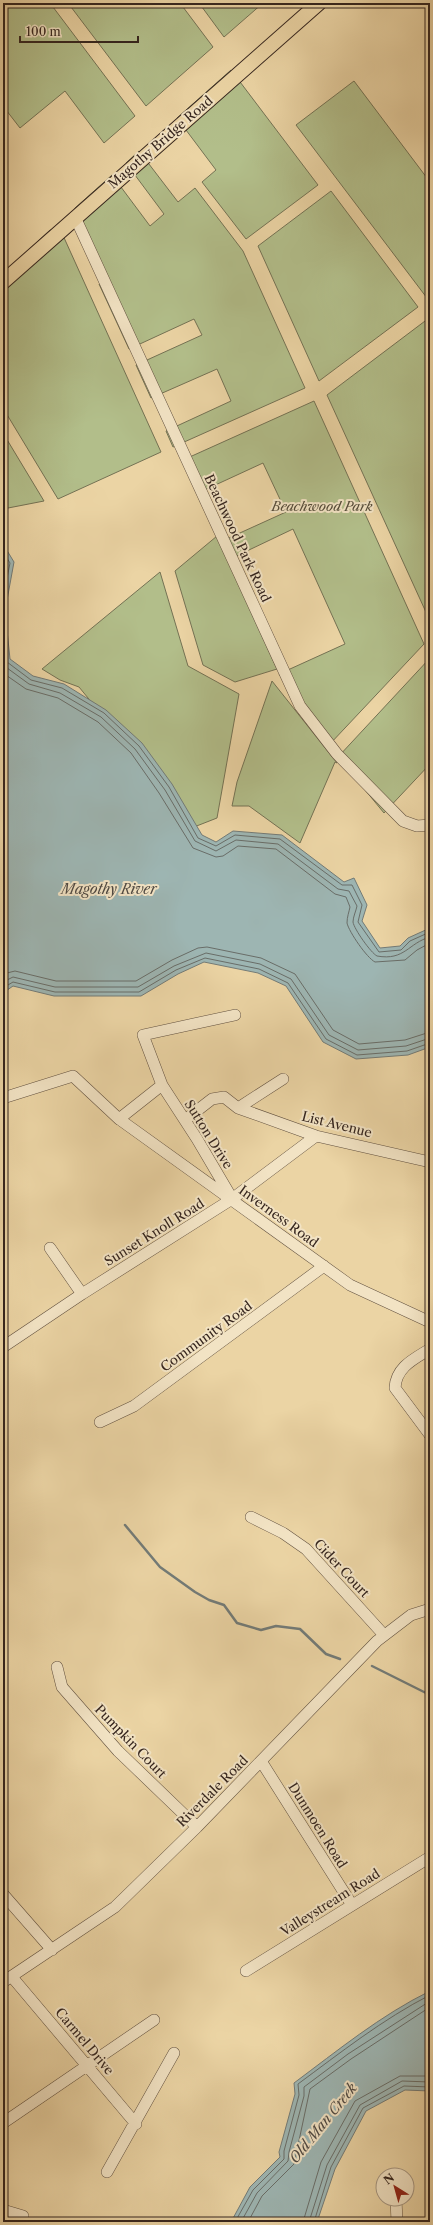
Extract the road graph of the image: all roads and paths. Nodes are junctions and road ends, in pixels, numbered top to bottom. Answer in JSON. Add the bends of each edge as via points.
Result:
{"nodes":[{"id":1,"x":319,"y":3,"type":"edge"},
{"id":2,"x":75,"y":217,"type":"junction"},
{"id":3,"x":3,"y":282,"type":"edge"},
{"id":4,"x":430,"y":825,"type":"edge"},
{"id":5,"x":235,"y":1015,"type":"dead end"},
{"id":6,"x":283,"y":1079,"type":"dead end"},
{"id":7,"x":162,"y":1085,"type":"junction"},
{"id":8,"x":3,"y":1098,"type":"edge"},
{"id":9,"x":238,"y":1108,"type":"junction"},
{"id":10,"x":119,"y":1119,"type":"junction"},
{"id":11,"x":185,"y":1120,"type":"junction"},
{"id":12,"x":316,"y":1136,"type":"junction"},
{"id":13,"x":430,"y":1162,"type":"edge"},
{"id":14,"x":232,"y":1199,"type":"junction"},
{"id":15,"x":50,"y":1248,"type":"dead end"},
{"id":16,"x":324,"y":1266,"type":"junction"},
{"id":17,"x":82,"y":1294,"type":"junction"},
{"id":18,"x":430,"y":1322,"type":"edge"},
{"id":19,"x":3,"y":1347,"type":"edge"},
{"id":20,"x":430,"y":1349,"type":"edge"},
{"id":21,"x":100,"y":1422,"type":"dead end"},
{"id":22,"x":430,"y":1435,"type":"edge"},
{"id":23,"x":251,"y":1518,"type":"dead end"},
{"id":24,"x":430,"y":1609,"type":"edge"},
{"id":25,"x":384,"y":1635,"type":"junction"},
{"id":26,"x":57,"y":1667,"type":"dead end"},
{"id":27,"x":261,"y":1761,"type":"junction"},
{"id":28,"x":197,"y":1827,"type":"junction"},
{"id":29,"x":430,"y":1857,"type":"edge"},
{"id":30,"x":3,"y":1894,"type":"edge"},
{"id":31,"x":352,"y":1905,"type":"junction"},
{"id":32,"x":52,"y":1950,"type":"junction"},
{"id":33,"x":246,"y":1971,"type":"dead end"},
{"id":34,"x":7,"y":1979,"type":"edge"},
{"id":35,"x":154,"y":2020,"type":"dead end"},
{"id":36,"x":174,"y":2053,"type":"dead end"},
{"id":37,"x":87,"y":2065,"type":"junction"},
{"id":38,"x":3,"y":2123,"type":"edge"},
{"id":39,"x":136,"y":2124,"type":"junction"},
{"id":40,"x":107,"y":2172,"type":"dead end"},
{"id":41,"x":396,"y":2207,"type":"edge"},
{"id":42,"x":3,"y":2210,"type":"edge"},
{"id":43,"x":24,"y":2216,"type":"dead end"},
{"id":44,"x":397,"y":2222,"type":"edge"}],
"edges":[{"from":1,"to":2,"type":"main road","name":"Magothy Bridge Road"},
{"from":2,"to":3,"type":"main road","name":"Magothy Bridge Road"},
{"from":2,"to":4,"type":"street","name":"Beachwood Park Road","via":[[300,706],[337,754],[403,821],[417,826]]},
{"from":5,"to":7,"type":"street","name":"Sutton Drive","via":[[143,1034]]},
{"from":6,"to":9,"type":"street"},
{"from":7,"to":10,"type":"street"},
{"from":7,"to":11,"type":"street","name":"Sutton Drive"},
{"from":8,"to":10,"type":"street","name":"Inverness Road","via":[[73,1076]]},
{"from":9,"to":11,"type":"street","name":"List Avenue","via":[[224,1097],[219,1097],[212,1099]]},
{"from":9,"to":12,"type":"street","name":"List Avenue"},
{"from":10,"to":14,"type":"street","name":"Inverness Road"},
{"from":11,"to":14,"type":"street","name":"Sutton Drive"},
{"from":12,"to":13,"type":"street","name":"List Avenue"},
{"from":12,"to":14,"type":"street","name":"Sunset Knoll Road"},
{"from":14,"to":16,"type":"street","name":"Inverness Road"},
{"from":14,"to":17,"type":"street","name":"Sunset Knoll Road"},
{"from":15,"to":17,"type":"street"},
{"from":16,"to":18,"type":"street","name":"Inverness Road","via":[[350,1285]]},
{"from":16,"to":21,"type":"street","name":"Community Road","via":[[134,1406]]},
{"from":17,"to":19,"type":"street","name":"Sunset Knoll Road"},
{"from":20,"to":22,"type":"street","via":[[400,1370],[395,1388]]},
{"from":23,"to":25,"type":"street","name":"Cider Court","via":[[283,1533],[306,1549]]},
{"from":24,"to":25,"type":"street","name":"Riverdale Road","via":[[411,1615]]},
{"from":25,"to":27,"type":"street","name":"Riverdale Road"},
{"from":26,"to":28,"type":"street","name":"Pumpkin Court","via":[[62,1687],[107,1739]]},
{"from":27,"to":28,"type":"street","name":"Riverdale Road"},
{"from":27,"to":31,"type":"street","name":"Dunmoen Road"},
{"from":28,"to":32,"type":"street","name":"Riverdale Road","via":[[113,1909]]},
{"from":29,"to":31,"type":"street","name":"Valleystream Road"},
{"from":30,"to":32,"type":"street"},
{"from":31,"to":33,"type":"street","name":"Valleystream Road"},
{"from":32,"to":34,"type":"street","name":"Riverdale Road"},
{"from":34,"to":37,"type":"street","name":"Carmel Drive"},
{"from":35,"to":37,"type":"street"},
{"from":36,"to":39,"type":"street"},
{"from":37,"to":38,"type":"street"},
{"from":37,"to":39,"type":"street","name":"Carmel Drive"},
{"from":39,"to":40,"type":"street"},
{"from":41,"to":44,"type":"street"},
{"from":42,"to":43,"type":"street"}]}
